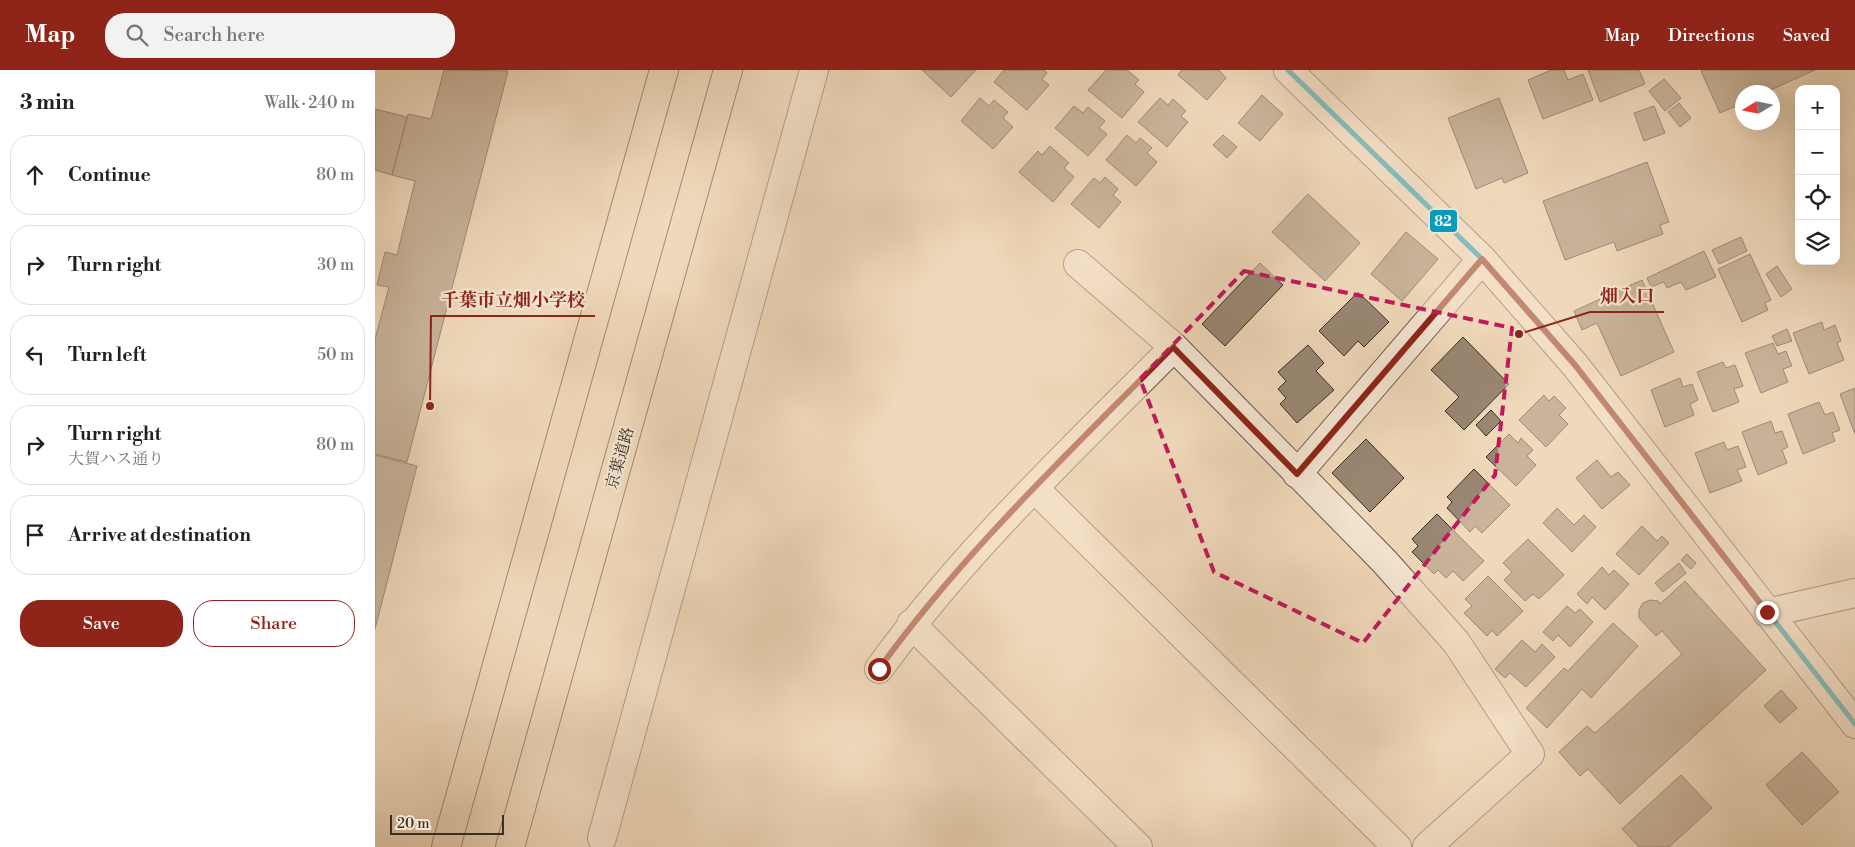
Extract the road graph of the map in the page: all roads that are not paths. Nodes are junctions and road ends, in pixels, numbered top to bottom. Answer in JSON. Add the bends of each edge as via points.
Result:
{"nodes":[{"id":1,"x":664,"y":70,"type":"edge"},
{"id":2,"x":728,"y":70,"type":"edge"},
{"id":3,"x":814,"y":70,"type":"edge"},
{"id":4,"x":1289,"y":70,"type":"edge"},
{"id":5,"x":1482,"y":259,"type":"junction"},
{"id":6,"x":1078,"y":264,"type":"dead end"},
{"id":7,"x":1173,"y":347,"type":"junction"},
{"id":8,"x":1297,"y":474,"type":"junction"},
{"id":9,"x":1034,"y":488,"type":"junction"},
{"id":10,"x":1855,"y":593,"type":"edge"},
{"id":11,"x":1767,"y":612,"type":"junction"},
{"id":12,"x":911,"y":624,"type":"junction"},
{"id":13,"x":879,"y":669,"type":"dead end"},
{"id":14,"x":1855,"y":724,"type":"edge"},
{"id":15,"x":602,"y":838,"type":"dead end"},
{"id":16,"x":446,"y":847,"type":"edge"},
{"id":17,"x":510,"y":847,"type":"edge"},
{"id":18,"x":1138,"y":847,"type":"edge"},
{"id":19,"x":1397,"y":847,"type":"edge"},
{"id":20,"x":1427,"y":847,"type":"edge"}],
"edges":[{"from":1,"to":16,"type":"highway"},
{"from":2,"to":17,"type":"highway","name":"京葉道路"},
{"from":3,"to":15,"type":"street"},
{"from":4,"to":5,"type":"street"},
{"from":5,"to":8,"type":"street"},
{"from":5,"to":11,"type":"street","via":[[1575,365]]},
{"from":6,"to":7,"type":"street"},
{"from":7,"to":8,"type":"street"},
{"from":7,"to":9,"type":"street"},
{"from":8,"to":20,"type":"street","via":[[1384,561],[1456,642],[1530,754]]},
{"from":9,"to":12,"type":"street"},
{"from":9,"to":19,"type":"street"},
{"from":10,"to":11,"type":"street"},
{"from":11,"to":14,"type":"street"},
{"from":12,"to":13,"type":"street"},
{"from":12,"to":18,"type":"street"}]}
